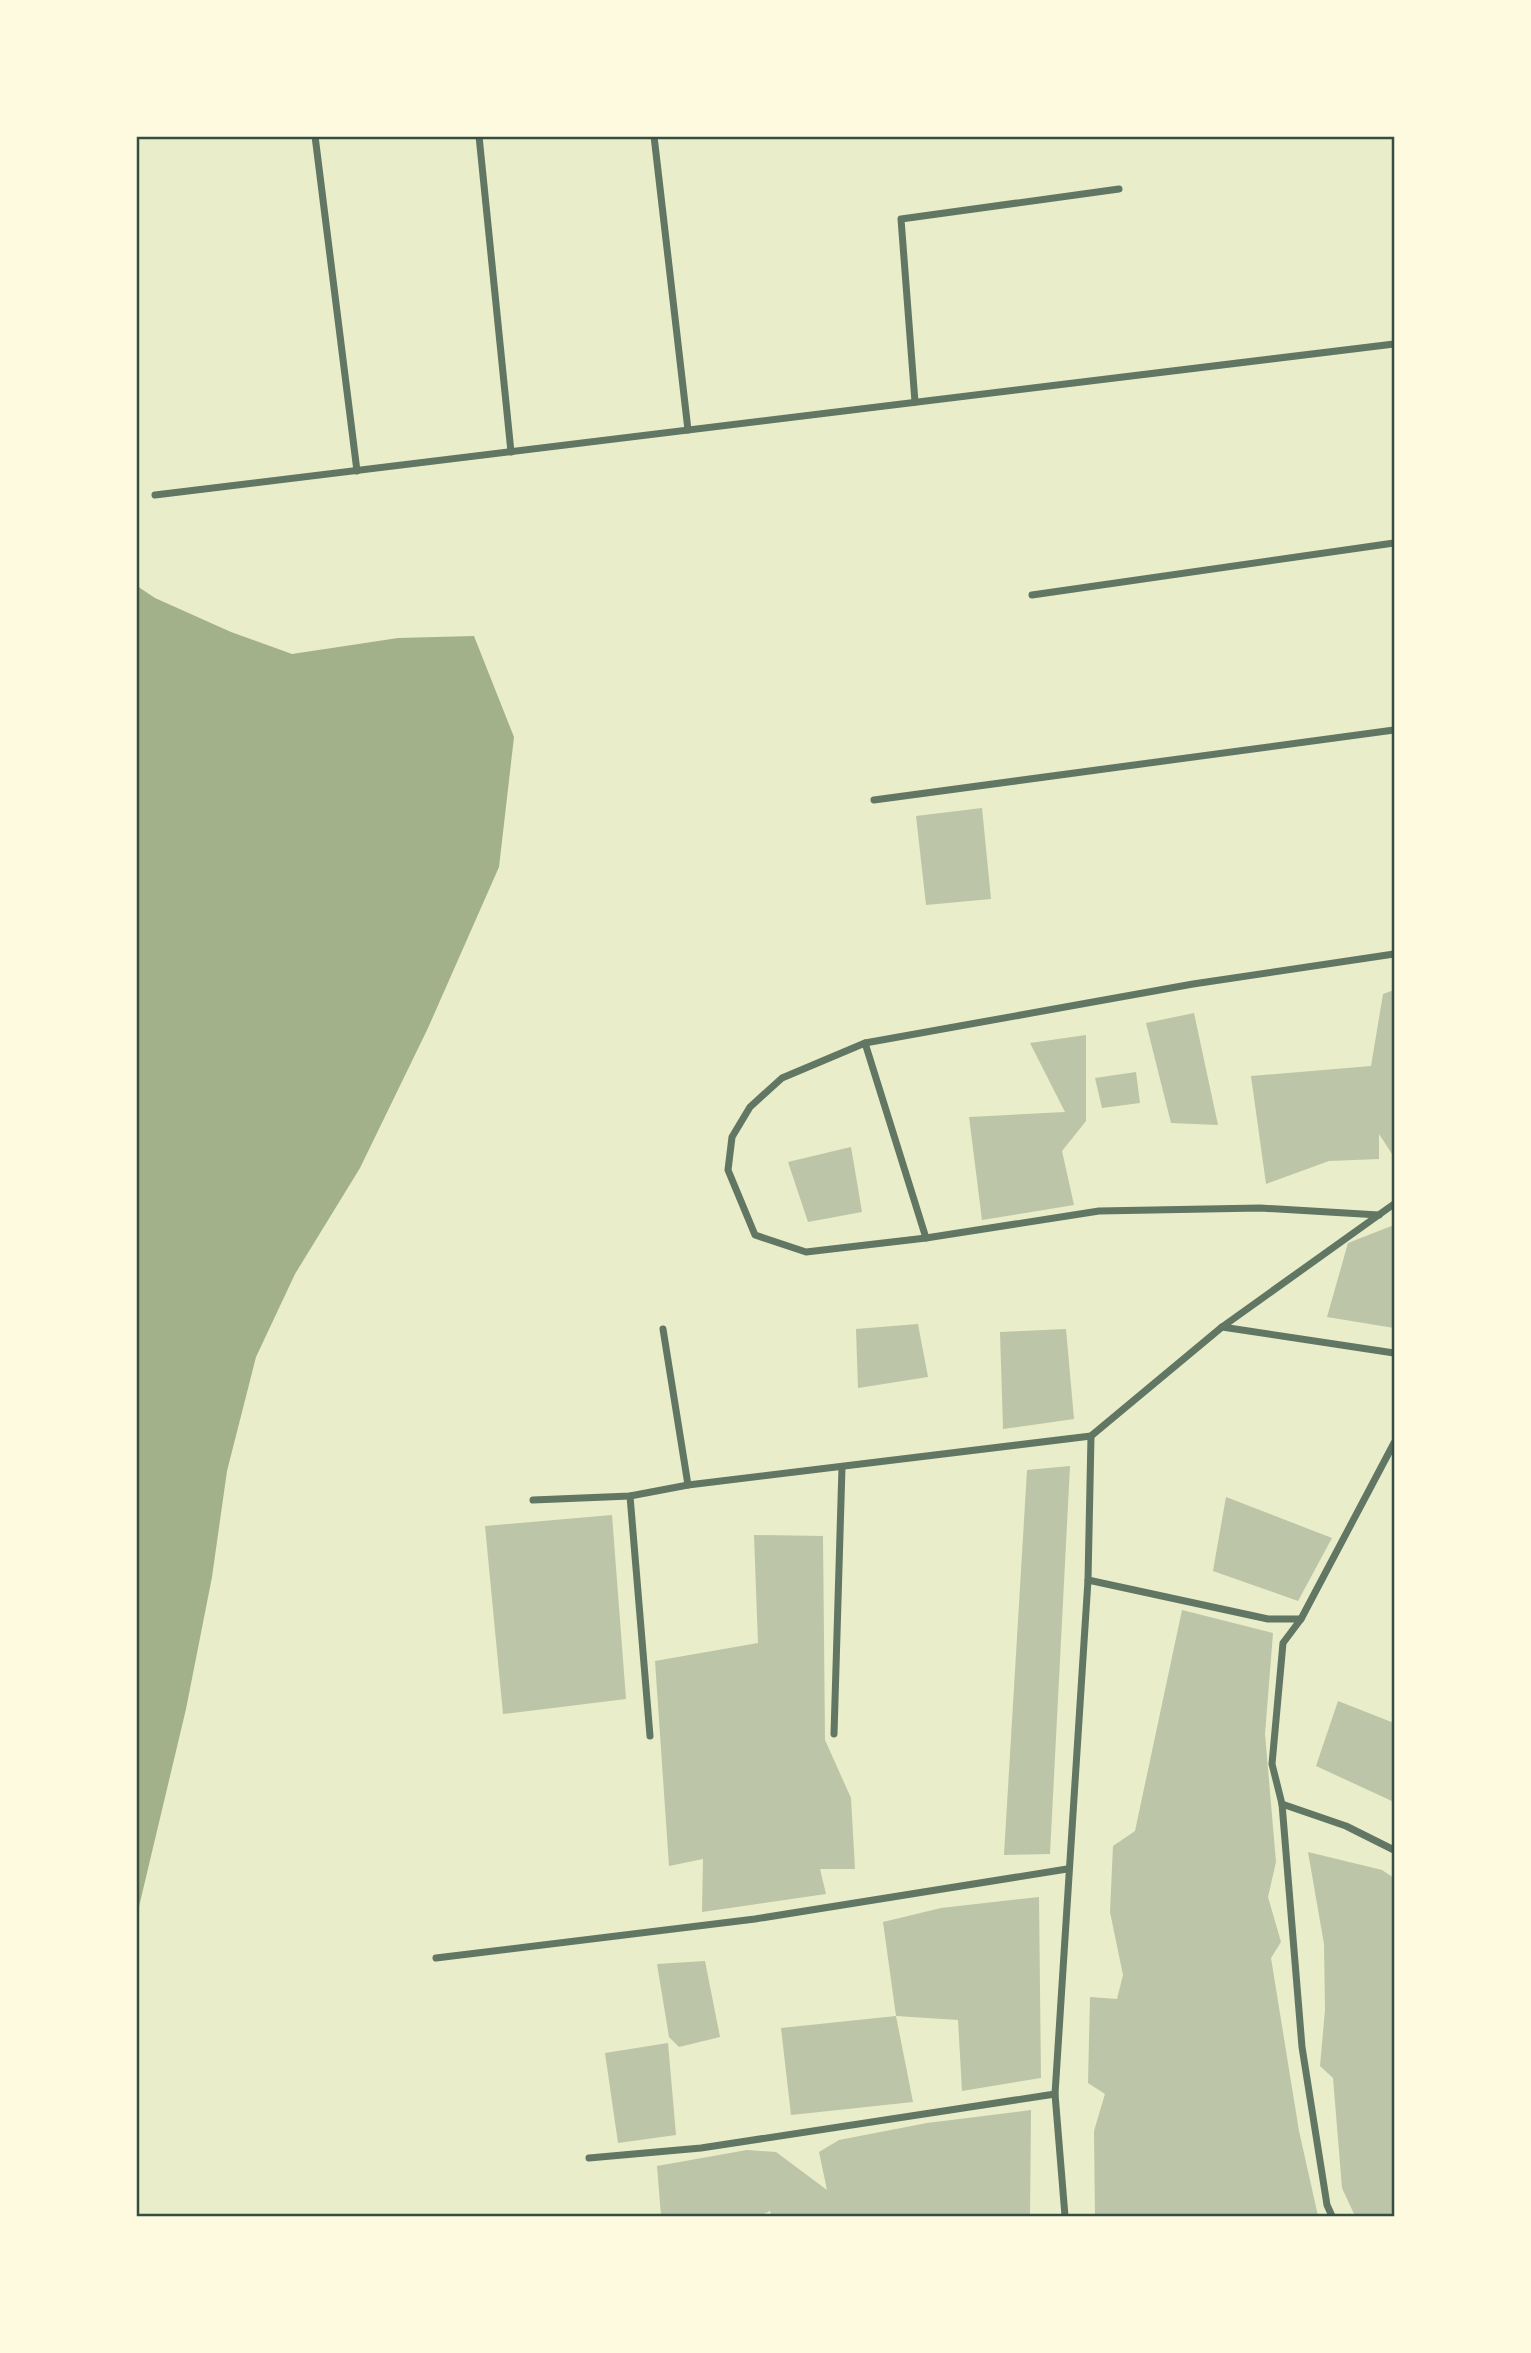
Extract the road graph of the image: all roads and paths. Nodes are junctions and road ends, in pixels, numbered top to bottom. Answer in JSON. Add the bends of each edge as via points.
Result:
{"nodes":[{"id":1,"x":315,"y":136,"type":"edge"},
{"id":2,"x":479,"y":136,"type":"edge"},
{"id":3,"x":654,"y":136,"type":"edge"},
{"id":4,"x":1119,"y":189,"type":"dead end"},
{"id":5,"x":1395,"y":344,"type":"edge"},
{"id":6,"x":915,"y":402,"type":"junction"},
{"id":7,"x":688,"y":430,"type":"junction"},
{"id":8,"x":511,"y":452,"type":"junction"},
{"id":9,"x":357,"y":471,"type":"junction"},
{"id":10,"x":155,"y":495,"type":"dead end"},
{"id":11,"x":1395,"y":543,"type":"edge"},
{"id":12,"x":1032,"y":595,"type":"dead end"},
{"id":13,"x":1395,"y":730,"type":"edge"},
{"id":14,"x":874,"y":800,"type":"dead end"},
{"id":15,"x":1395,"y":954,"type":"edge"},
{"id":16,"x":865,"y":1043,"type":"junction"},
{"id":17,"x":1395,"y":1204,"type":"edge"},
{"id":18,"x":1379,"y":1216,"type":"junction"},
{"id":19,"x":926,"y":1238,"type":"junction"},
{"id":20,"x":1222,"y":1327,"type":"junction"},
{"id":21,"x":663,"y":1329,"type":"dead end"},
{"id":22,"x":1395,"y":1353,"type":"edge"},
{"id":23,"x":1091,"y":1436,"type":"junction"},
{"id":24,"x":1395,"y":1443,"type":"edge"},
{"id":25,"x":842,"y":1467,"type":"junction"},
{"id":26,"x":688,"y":1485,"type":"junction"},
{"id":27,"x":630,"y":1496,"type":"junction"},
{"id":28,"x":533,"y":1500,"type":"dead end"},
{"id":29,"x":1088,"y":1580,"type":"junction"},
{"id":30,"x":1301,"y":1619,"type":"junction"},
{"id":31,"x":834,"y":1734,"type":"dead end"},
{"id":32,"x":650,"y":1736,"type":"dead end"},
{"id":33,"x":1282,"y":1804,"type":"junction"},
{"id":34,"x":1395,"y":1850,"type":"edge"},
{"id":35,"x":1067,"y":1868,"type":"junction"},
{"id":36,"x":436,"y":1958,"type":"dead end"},
{"id":37,"x":1055,"y":2094,"type":"junction"},
{"id":38,"x":589,"y":2158,"type":"dead end"},
{"id":39,"x":1065,"y":2217,"type":"edge"},
{"id":40,"x":1332,"y":2217,"type":"edge"}],
"edges":[{"from":1,"to":9,"type":"street"},
{"from":2,"to":8,"type":"street"},
{"from":3,"to":7,"type":"street"},
{"from":4,"to":6,"type":"street","via":[[901,219]]},
{"from":5,"to":6,"type":"street"},
{"from":6,"to":7,"type":"street"},
{"from":7,"to":8,"type":"street"},
{"from":8,"to":9,"type":"street"},
{"from":9,"to":10,"type":"street"},
{"from":11,"to":12,"type":"street"},
{"from":13,"to":14,"type":"street"},
{"from":15,"to":16,"type":"street","via":[[1193,984]]},
{"from":16,"to":19,"type":"street"},
{"from":16,"to":19,"type":"street","via":[[782,1077],[750,1107],[732,1137],[729,1170],[739,1202],[755,1235],[806,1252]]},
{"from":17,"to":18,"type":"street"},
{"from":18,"to":19,"type":"street","via":[[1259,1208],[1099,1211]]},
{"from":18,"to":20,"type":"street"},
{"from":20,"to":22,"type":"street"},
{"from":20,"to":23,"type":"street"},
{"from":21,"to":26,"type":"street"},
{"from":23,"to":25,"type":"street"},
{"from":23,"to":29,"type":"street"},
{"from":24,"to":30,"type":"street"},
{"from":25,"to":26,"type":"street"},
{"from":25,"to":31,"type":"street"},
{"from":26,"to":27,"type":"street"},
{"from":27,"to":28,"type":"street"},
{"from":27,"to":32,"type":"street"},
{"from":29,"to":30,"type":"street","via":[[1268,1619]]},
{"from":29,"to":35,"type":"street"},
{"from":30,"to":33,"type":"street","via":[[1283,1643],[1272,1764]]},
{"from":33,"to":34,"type":"street","via":[[1346,1826]]},
{"from":33,"to":40,"type":"street","via":[[1302,2047]]},
{"from":35,"to":36,"type":"street","via":[[755,1919]]},
{"from":35,"to":37,"type":"street"},
{"from":37,"to":38,"type":"street","via":[[701,2148]]},
{"from":37,"to":39,"type":"street"}]}
